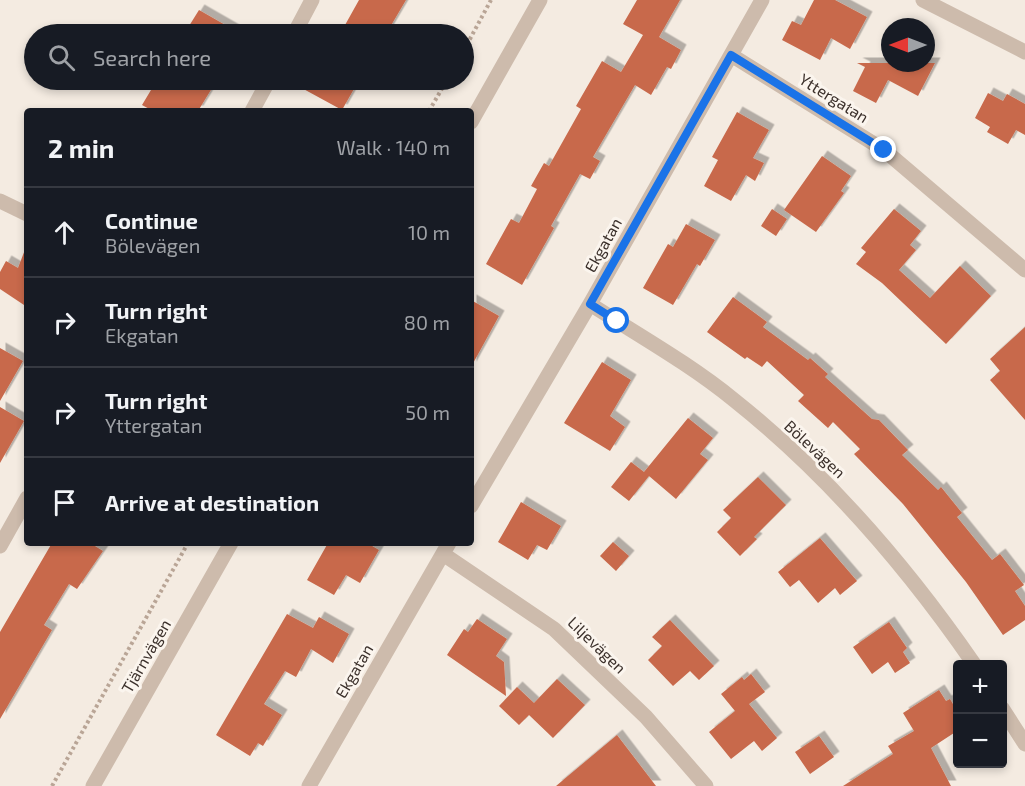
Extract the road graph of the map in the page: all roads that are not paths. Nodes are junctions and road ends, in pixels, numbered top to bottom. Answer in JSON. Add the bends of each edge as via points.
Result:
{"nodes":[{"id":1,"x":312,"y":0,"type":"edge"},
{"id":2,"x":540,"y":0,"type":"edge"},
{"id":3,"x":762,"y":0,"type":"edge"},
{"id":4,"x":923,"y":0,"type":"edge"},
{"id":5,"x":299,"y":24,"type":"edge"},
{"id":6,"x":1025,"y":52,"type":"edge"},
{"id":7,"x":731,"y":55,"type":"junction"},
{"id":8,"x":264,"y":90,"type":"edge"},
{"id":9,"x":254,"y":108,"type":"edge"},
{"id":10,"x":474,"y":117,"type":"edge"},
{"id":11,"x":0,"y":201,"type":"edge"},
{"id":12,"x":24,"y":213,"type":"edge"},
{"id":13,"x":1025,"y":270,"type":"edge"},
{"id":14,"x":590,"y":304,"type":"junction"},
{"id":15,"x":474,"y":501,"type":"edge"},
{"id":16,"x":24,"y":503,"type":"edge"},
{"id":17,"x":0,"y":546,"type":"edge"},
{"id":18,"x":229,"y":546,"type":"edge"},
{"id":19,"x":446,"y":549,"type":"edge"},
{"id":20,"x":971,"y":660,"type":"edge"},
{"id":21,"x":1006,"y":714,"type":"edge"},
{"id":22,"x":1025,"y":744,"type":"edge"},
{"id":23,"x":93,"y":786,"type":"edge"},
{"id":24,"x":309,"y":786,"type":"edge"},
{"id":25,"x":706,"y":786,"type":"edge"}],
"edges":[{"from":1,"to":5,"type":"street"},
{"from":2,"to":10,"type":"street"},
{"from":3,"to":7,"type":"street","name":"Ekgatan"},
{"from":4,"to":6,"type":"street"},
{"from":7,"to":13,"type":"street","name":"Yttergatan","via":[[884,150]]},
{"from":7,"to":14,"type":"street","name":"Ekgatan"},
{"from":8,"to":9,"type":"street"},
{"from":11,"to":12,"type":"street"},
{"from":14,"to":15,"type":"street","name":"Ekgatan"},
{"from":14,"to":20,"type":"street","name":"Bölevägen","via":[[734,399],[828,484],[944,619]]},
{"from":16,"to":17,"type":"street"},
{"from":18,"to":23,"type":"street","name":"Tjärnvägen"},
{"from":19,"to":24,"type":"street","name":"Ekgatan"},
{"from":19,"to":25,"type":"street","name":"Liljevägen","via":[[554,629],[646,717]]},
{"from":21,"to":22,"type":"street"}]}
